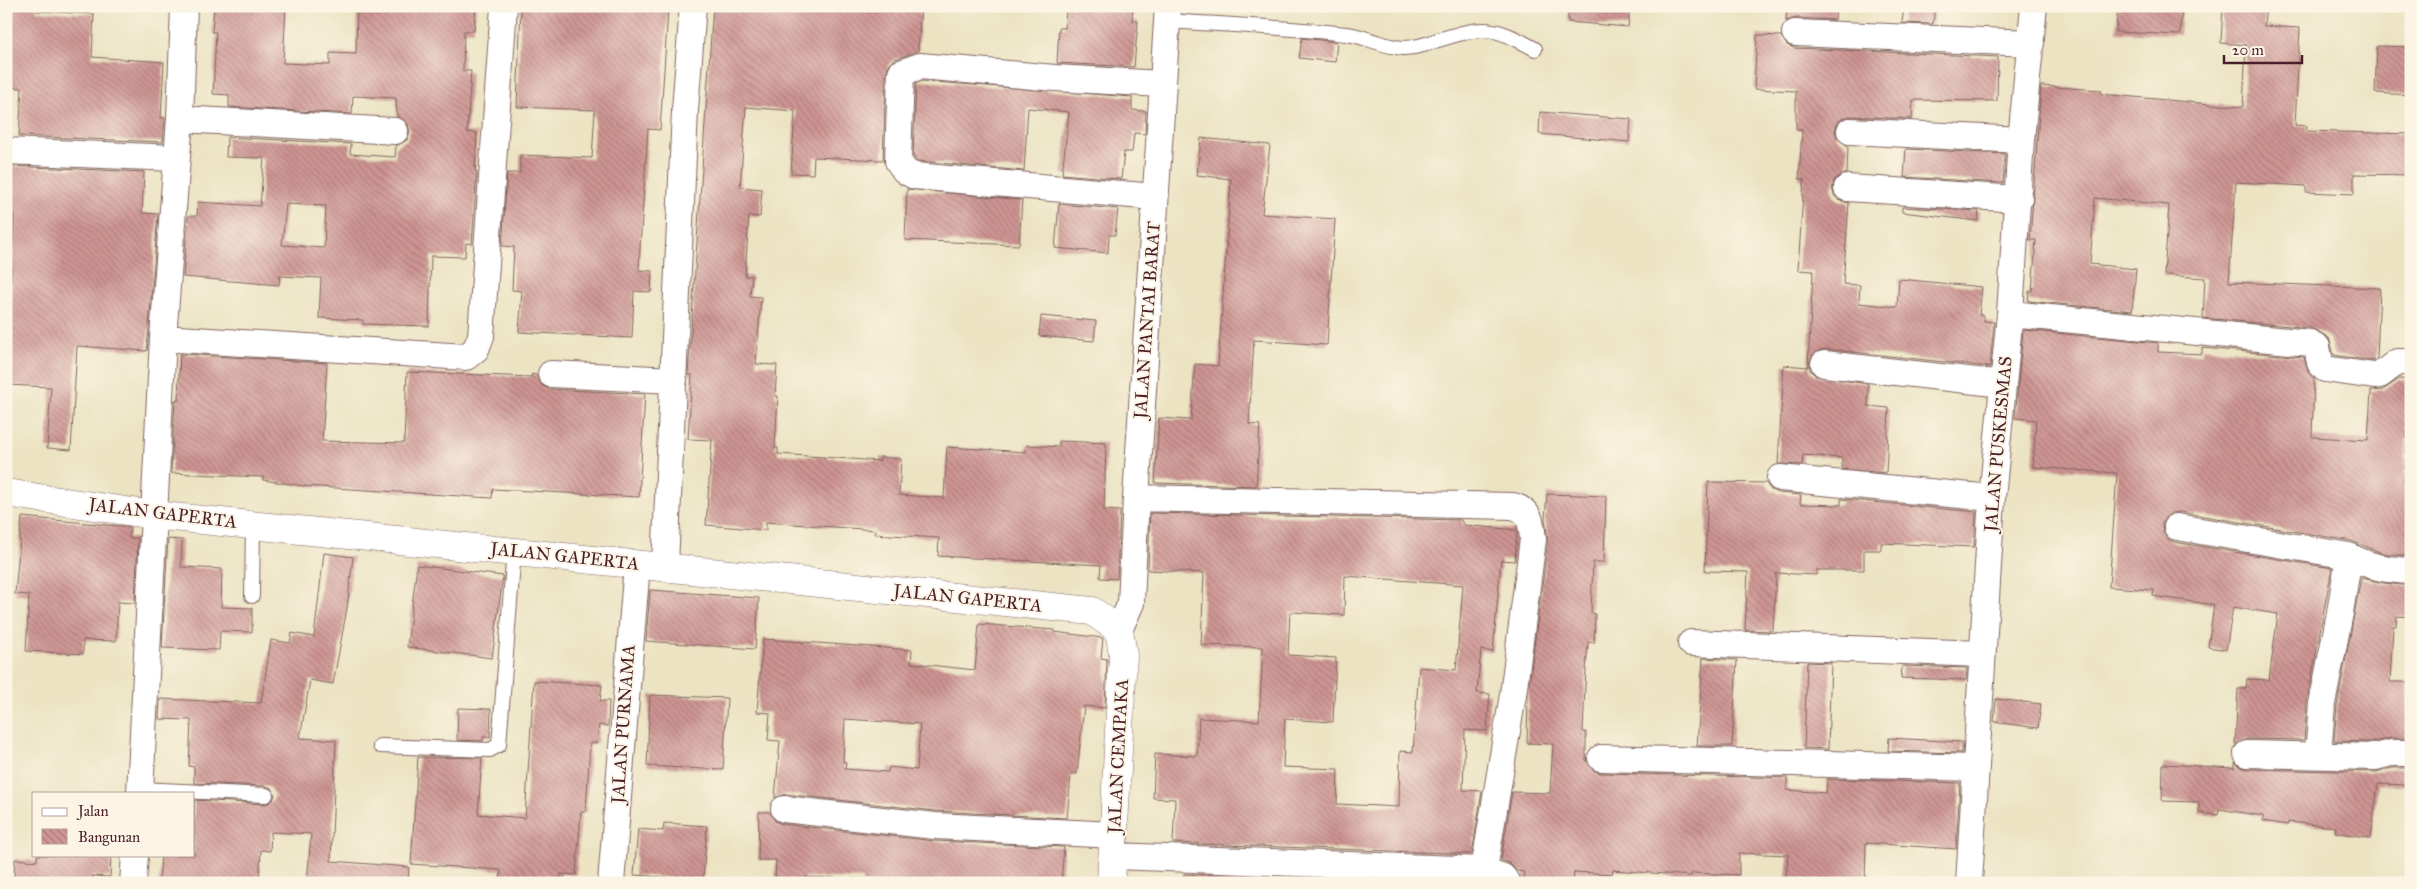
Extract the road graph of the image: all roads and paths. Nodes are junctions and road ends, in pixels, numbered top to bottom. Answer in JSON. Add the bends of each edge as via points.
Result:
{"nodes":[{"id":1,"x":184,"y":6,"type":"edge"},
{"id":2,"x":504,"y":6,"type":"edge"},
{"id":3,"x":693,"y":6,"type":"edge"},
{"id":4,"x":2034,"y":6,"type":"edge"},
{"id":5,"x":1168,"y":14,"type":"edge"},
{"id":6,"x":1795,"y":33,"type":"dead end"},
{"id":7,"x":2031,"y":43,"type":"junction"},
{"id":8,"x":1535,"y":49,"type":"dead end"},
{"id":9,"x":1162,"y":84,"type":"junction"},
{"id":10,"x":180,"y":119,"type":"junction"},
{"id":11,"x":394,"y":131,"type":"dead end"},
{"id":12,"x":1850,"y":131,"type":"dead end"},
{"id":13,"x":2021,"y":140,"type":"junction"},
{"id":14,"x":6,"y":151,"type":"edge"},
{"id":15,"x":176,"y":158,"type":"junction"},
{"id":16,"x":1847,"y":188,"type":"dead end"},
{"id":17,"x":1155,"y":197,"type":"junction"},
{"id":18,"x":2019,"y":199,"type":"junction"},
{"id":19,"x":2010,"y":314,"type":"junction"},
{"id":20,"x":163,"y":338,"type":"junction"},
{"id":21,"x":2411,"y":362,"type":"edge"},
{"id":22,"x":1824,"y":364,"type":"dead end"},
{"id":23,"x":551,"y":374,"type":"dead end"},
{"id":24,"x":674,"y":380,"type":"junction"},
{"id":25,"x":2003,"y":384,"type":"junction"},
{"id":26,"x":1780,"y":478,"type":"dead end"},
{"id":27,"x":6,"y":493,"type":"edge"},
{"id":28,"x":1136,"y":498,"type":"junction"},
{"id":29,"x":1992,"y":498,"type":"junction"},
{"id":30,"x":154,"y":515,"type":"junction"},
{"id":31,"x":253,"y":524,"type":"junction"},
{"id":32,"x":2177,"y":527,"type":"dead end"},
{"id":33,"x":514,"y":550,"type":"junction"},
{"id":34,"x":2349,"y":556,"type":"junction"},
{"id":35,"x":637,"y":564,"type":"junction"},
{"id":36,"x":664,"y":566,"type":"junction"},
{"id":37,"x":2411,"y":571,"type":"edge"},
{"id":38,"x":252,"y":596,"type":"dead end"},
{"id":39,"x":1119,"y":630,"type":"junction"},
{"id":40,"x":1691,"y":643,"type":"dead end"},
{"id":41,"x":1982,"y":654,"type":"junction"},
{"id":42,"x":380,"y":746,"type":"dead end"},
{"id":43,"x":2247,"y":754,"type":"dead end"},
{"id":44,"x":2411,"y":754,"type":"edge"},
{"id":45,"x":2318,"y":755,"type":"junction"},
{"id":46,"x":1601,"y":758,"type":"dead end"},
{"id":47,"x":1976,"y":768,"type":"junction"},
{"id":48,"x":140,"y":791,"type":"edge"},
{"id":49,"x":172,"y":792,"type":"edge"},
{"id":50,"x":195,"y":793,"type":"edge"},
{"id":51,"x":266,"y":795,"type":"dead end"},
{"id":52,"x":784,"y":809,"type":"dead end"},
{"id":53,"x":135,"y":856,"type":"edge"},
{"id":54,"x":1113,"y":858,"type":"edge"},
{"id":55,"x":1484,"y":870,"type":"junction"},
{"id":56,"x":133,"y":883,"type":"edge"},
{"id":57,"x":611,"y":883,"type":"edge"},
{"id":58,"x":1507,"y":883,"type":"edge"},
{"id":59,"x":1970,"y":883,"type":"edge"}],
"edges":[{"from":1,"to":10,"type":"street"},
{"from":2,"to":20,"type":"street","via":[[481,336],[476,349],[466,357]]},
{"from":3,"to":24,"type":"street","via":[[685,110]]},
{"from":4,"to":7,"type":"street","name":"JALAN PUSKESMAS"},
{"from":5,"to":8,"type":"lane","via":[[1361,36],[1384,45],[1407,48],[1462,33],[1494,30]]},
{"from":5,"to":9,"type":"street","name":"JALAN PANTAI BARAT"},
{"from":6,"to":7,"type":"street"},
{"from":7,"to":13,"type":"street","name":"JALAN PUSKESMAS"},
{"from":9,"to":17,"type":"street","name":"JALAN PANTAI BARAT"},
{"from":9,"to":17,"type":"street","via":[[920,66],[901,74],[898,161],[905,172],[914,176]]},
{"from":10,"to":11,"type":"street"},
{"from":10,"to":15,"type":"street"},
{"from":12,"to":13,"type":"street"},
{"from":13,"to":18,"type":"street","name":"JALAN PUSKESMAS"},
{"from":14,"to":15,"type":"street"},
{"from":15,"to":20,"type":"street"},
{"from":16,"to":18,"type":"street"},
{"from":17,"to":28,"type":"street","name":"JALAN PANTAI BARAT"},
{"from":18,"to":19,"type":"street","name":"JALAN PUSKESMAS"},
{"from":19,"to":21,"type":"street","via":[[2310,343],[2317,347],[2320,363],[2325,369],[2368,376],[2380,375],[2397,362]]},
{"from":19,"to":25,"type":"street","name":"JALAN PUSKESMAS"},
{"from":20,"to":30,"type":"street"},
{"from":22,"to":25,"type":"street"},
{"from":23,"to":24,"type":"street"},
{"from":24,"to":36,"type":"street"},
{"from":25,"to":29,"type":"street","name":"JALAN PUSKESMAS"},
{"from":26,"to":29,"type":"street"},
{"from":27,"to":30,"type":"street","name":"JALAN GAPERTA"},
{"from":28,"to":39,"type":"street","name":"JALAN PANTAI BARAT","via":[[1131,603]]},
{"from":28,"to":55,"type":"street","via":[[1513,506],[1524,509],[1531,520],[1533,539],[1513,694]]},
{"from":29,"to":41,"type":"street","name":"JALAN PUSKESMAS"},
{"from":30,"to":31,"type":"street","name":"JALAN GAPERTA"},
{"from":30,"to":48,"type":"street"},
{"from":31,"to":33,"type":"street","name":"JALAN GAPERTA"},
{"from":31,"to":38,"type":"lane"},
{"from":32,"to":34,"type":"street"},
{"from":33,"to":35,"type":"street","name":"JALAN GAPERTA"},
{"from":33,"to":42,"type":"lane","via":[[498,745],[490,750]]},
{"from":34,"to":37,"type":"street","via":[[2384,570]]},
{"from":34,"to":45,"type":"street","via":[[2322,704]]},
{"from":35,"to":36,"type":"street","name":"JALAN GAPERTA"},
{"from":35,"to":57,"type":"street","name":"JALAN PURNAMA"},
{"from":36,"to":39,"type":"street","name":"JALAN GAPERTA","via":[[1092,611]]},
{"from":39,"to":54,"type":"street","name":"JALAN CEMPAKA","via":[[1123,655]]},
{"from":40,"to":41,"type":"street"},
{"from":41,"to":47,"type":"street","name":"JALAN PUSKESMAS"},
{"from":43,"to":45,"type":"street"},
{"from":44,"to":45,"type":"street","via":[[2391,753],[2376,757]]},
{"from":46,"to":47,"type":"street"},
{"from":47,"to":59,"type":"street","name":"JALAN PUSKESMAS"},
{"from":48,"to":49,"type":"lane"},
{"from":50,"to":51,"type":"lane"},
{"from":52,"to":54,"type":"street","via":[[943,827]]},
{"from":53,"to":56,"type":"street"},
{"from":54,"to":55,"type":"street"},
{"from":55,"to":58,"type":"street","via":[[1503,877]]}]}
